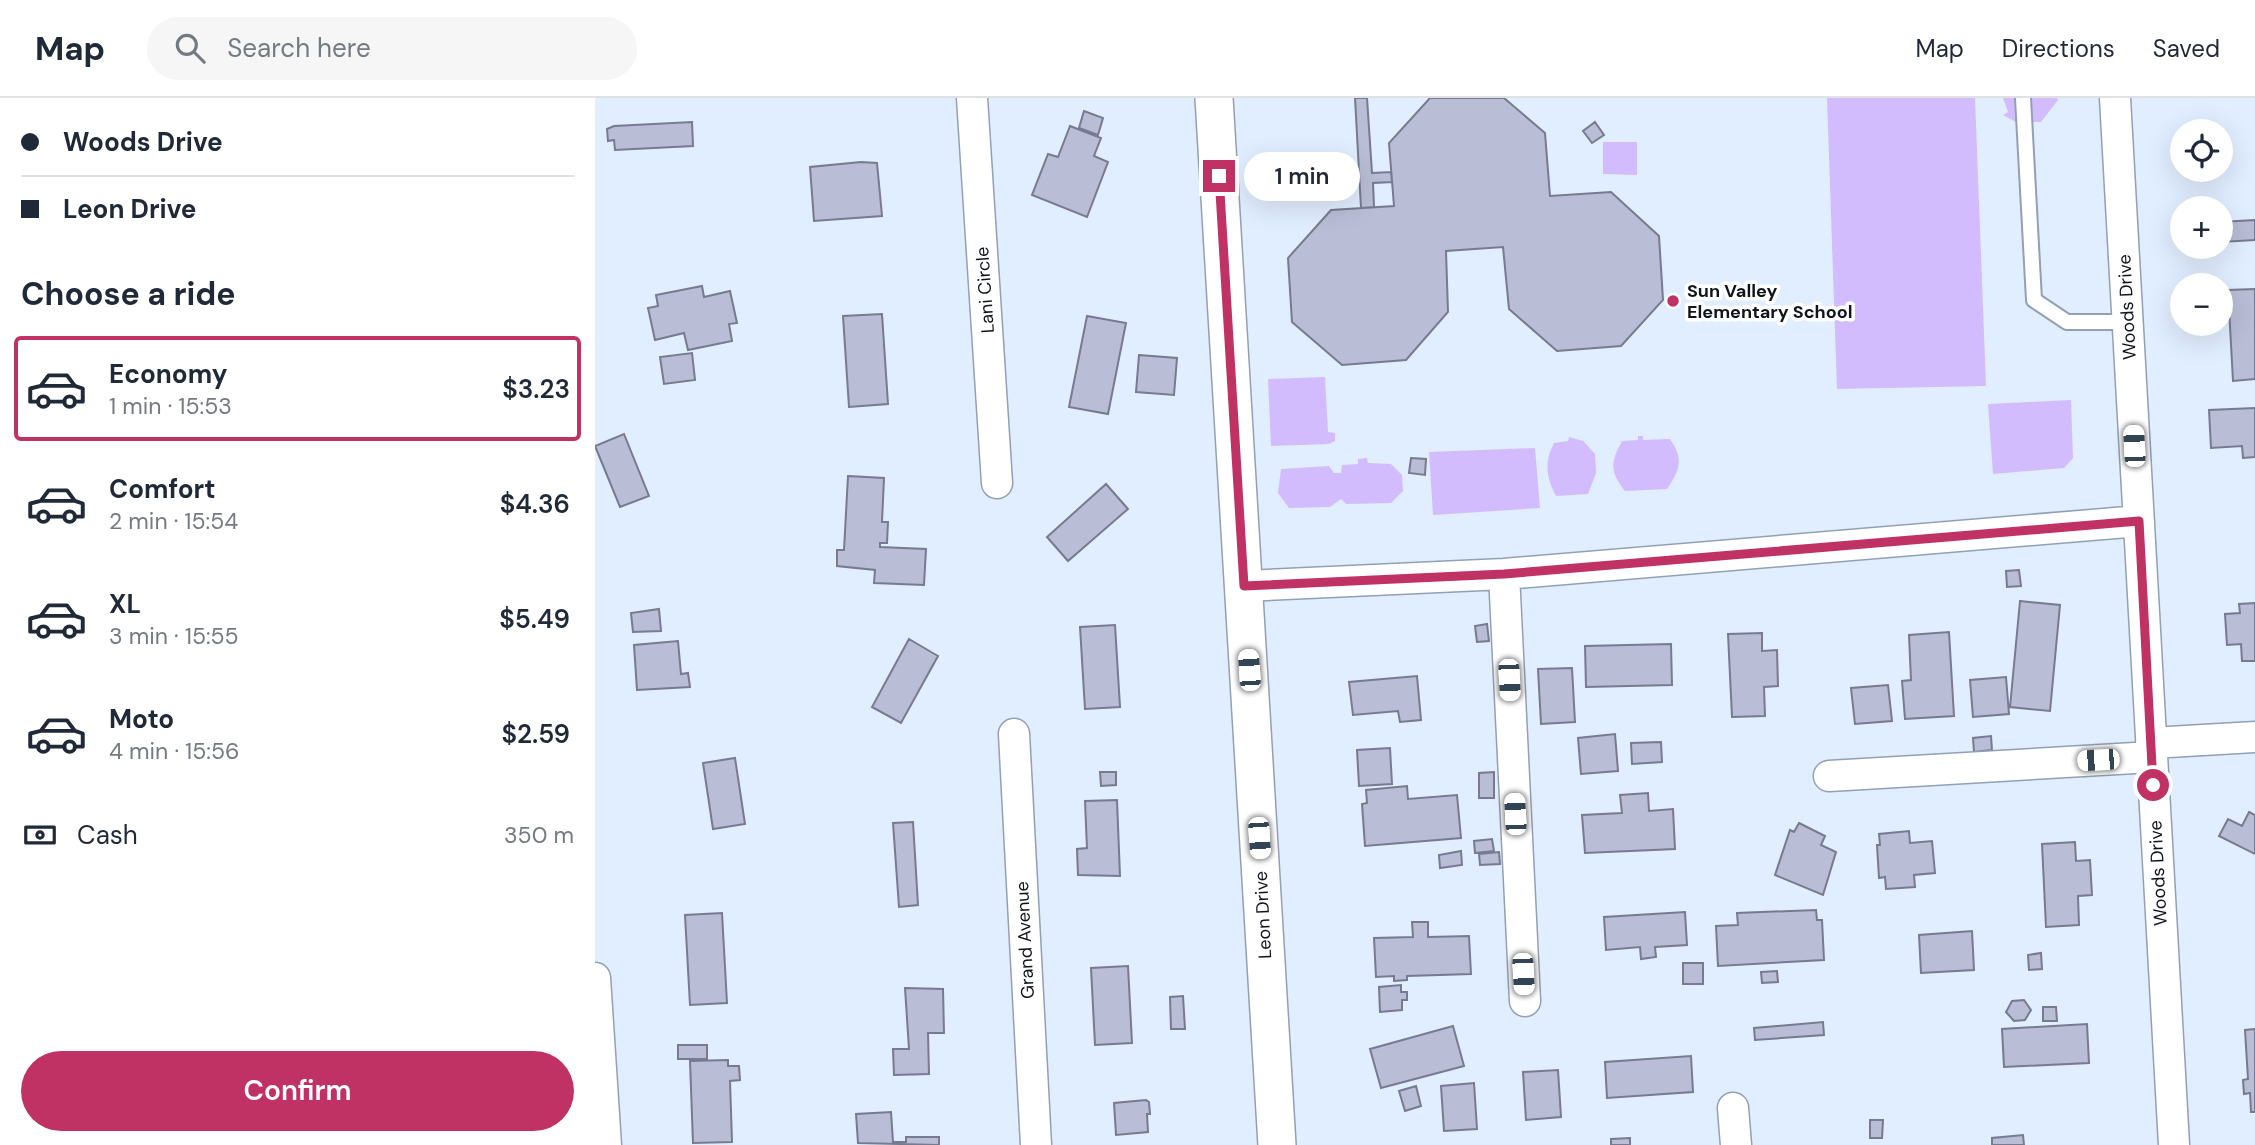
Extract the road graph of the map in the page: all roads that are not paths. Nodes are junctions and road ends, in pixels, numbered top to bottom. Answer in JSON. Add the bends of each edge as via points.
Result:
{"nodes":[{"id":1,"x":972,"y":98,"type":"edge"},
{"id":2,"x":1214,"y":98,"type":"edge"},
{"id":3,"x":2023,"y":98,"type":"edge"},
{"id":4,"x":2115,"y":98,"type":"edge"},
{"id":5,"x":2127,"y":322,"type":"junction"},
{"id":6,"x":997,"y":483,"type":"dead end"},
{"id":7,"x":2139,"y":521,"type":"junction"},
{"id":8,"x":1504,"y":574,"type":"junction"},
{"id":9,"x":1244,"y":586,"type":"junction"},
{"id":10,"x":1014,"y":734,"type":"dead end"},
{"id":11,"x":2255,"y":737,"type":"edge"},
{"id":12,"x":2151,"y":750,"type":"junction"},
{"id":13,"x":1829,"y":776,"type":"dead end"},
{"id":14,"x":595,"y":978,"type":"edge"},
{"id":15,"x":1525,"y":1001,"type":"dead end"},
{"id":16,"x":1733,"y":1108,"type":"dead end"},
{"id":17,"x":606,"y":1145,"type":"edge"},
{"id":18,"x":1036,"y":1145,"type":"edge"},
{"id":19,"x":1277,"y":1145,"type":"edge"},
{"id":20,"x":1736,"y":1145,"type":"edge"},
{"id":21,"x":2174,"y":1145,"type":"edge"}],
"edges":[{"from":1,"to":6,"type":"street","name":"Lani Circle"},
{"from":2,"to":9,"type":"street","name":"Leon Drive"},
{"from":3,"to":5,"type":"lane","via":[[2034,300],[2067,322]]},
{"from":4,"to":5,"type":"street","name":"Woods Drive"},
{"from":5,"to":7,"type":"street","name":"Woods Drive"},
{"from":7,"to":8,"type":"street"},
{"from":7,"to":12,"type":"street","name":"Woods Drive"},
{"from":8,"to":9,"type":"street"},
{"from":8,"to":15,"type":"street"},
{"from":9,"to":19,"type":"street","name":"Leon Drive"},
{"from":10,"to":18,"type":"street","name":"Grand Avenue"},
{"from":11,"to":12,"type":"street"},
{"from":12,"to":13,"type":"street"},
{"from":12,"to":21,"type":"street","name":"Woods Drive"},
{"from":14,"to":17,"type":"street"},
{"from":16,"to":20,"type":"street"}]}
